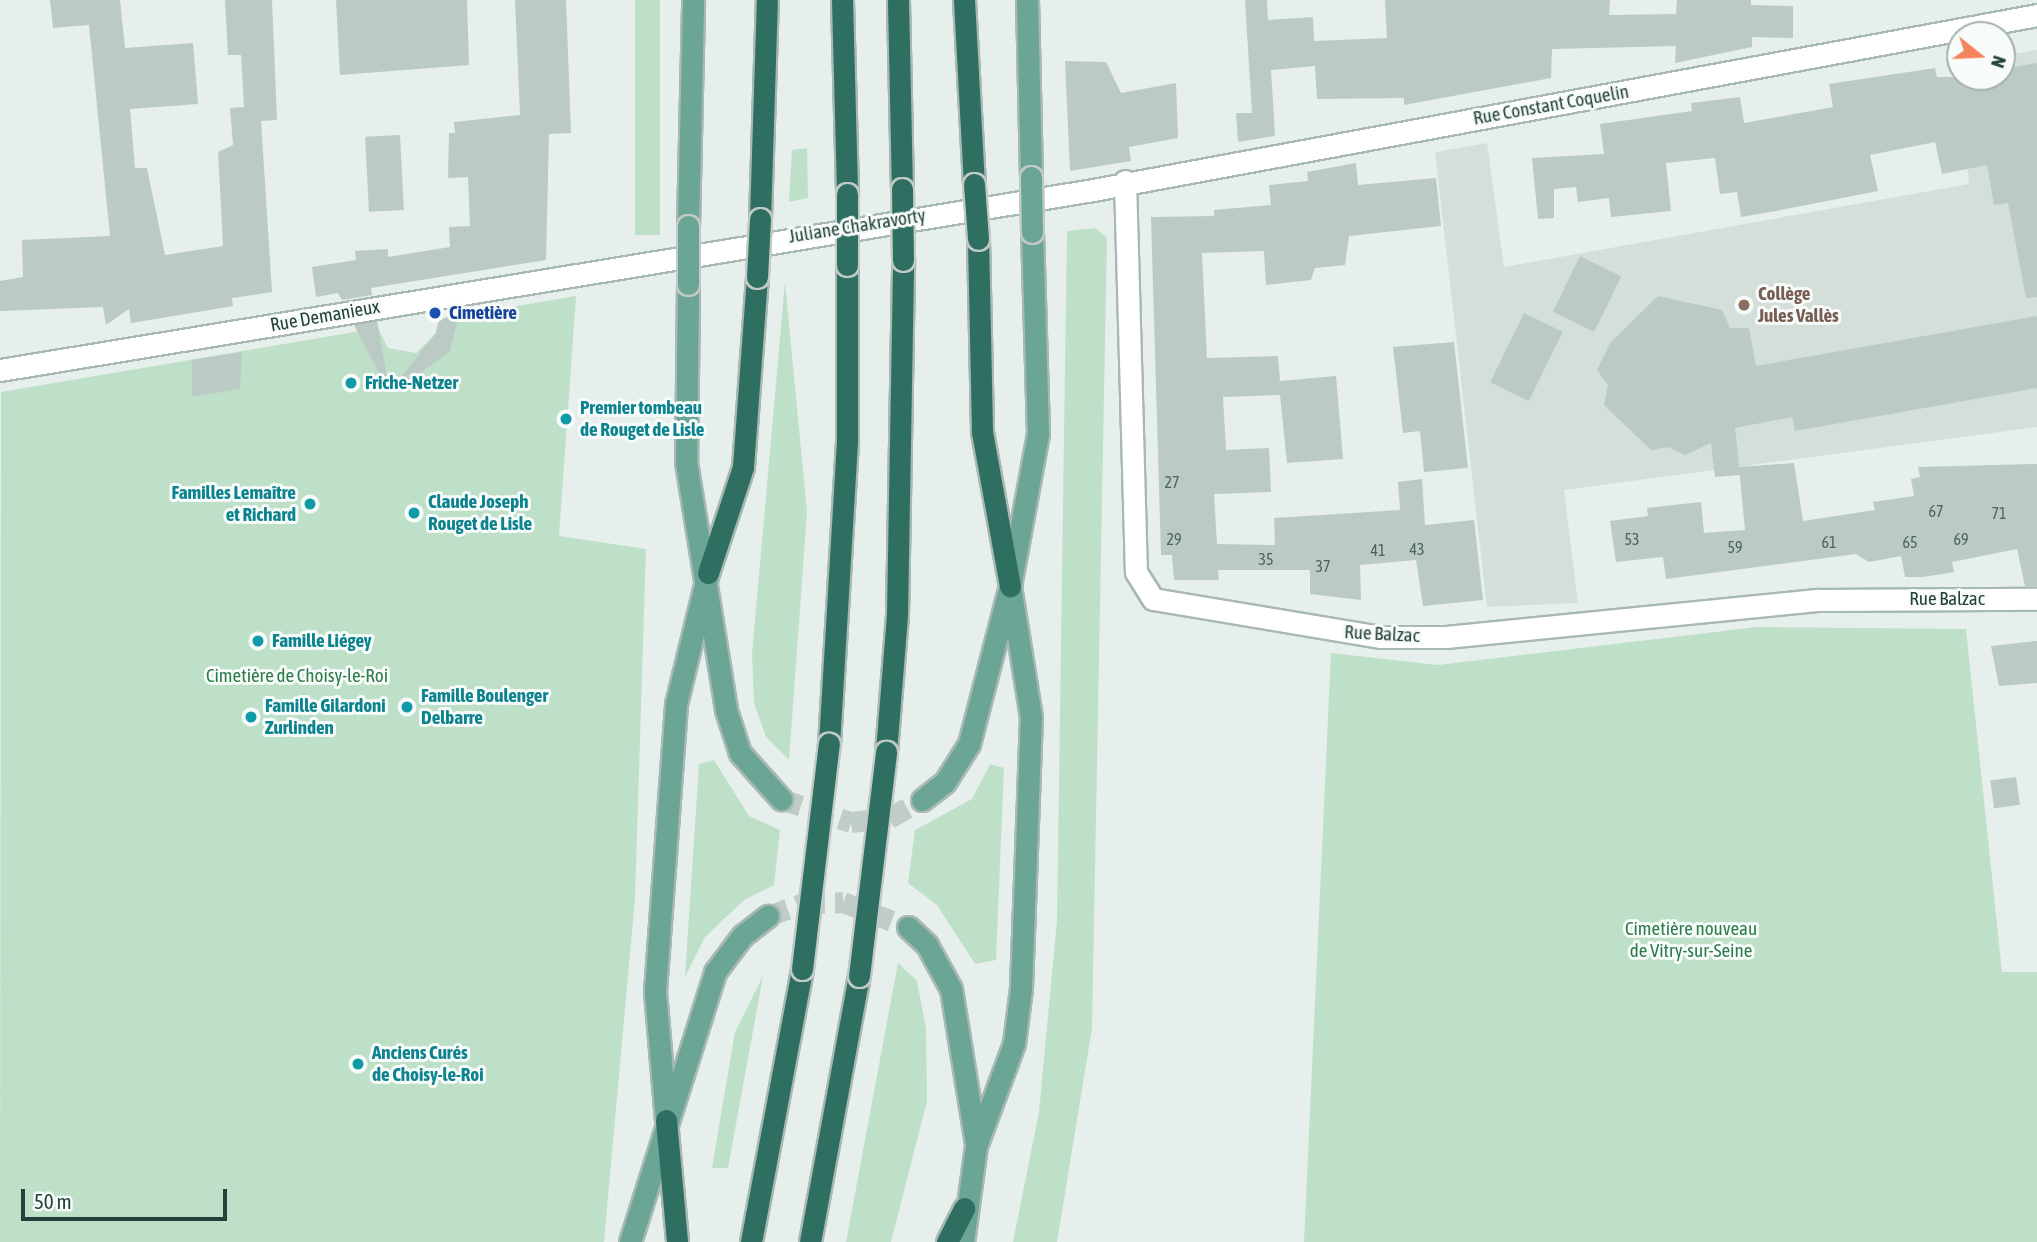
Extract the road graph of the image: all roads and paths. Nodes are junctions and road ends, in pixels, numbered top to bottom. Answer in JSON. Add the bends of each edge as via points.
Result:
{"nodes":[{"id":1,"x":694,"y":0,"type":"edge"},
{"id":2,"x":767,"y":0,"type":"edge"},
{"id":3,"x":842,"y":0,"type":"edge"},
{"id":4,"x":898,"y":0,"type":"edge"},
{"id":5,"x":964,"y":0,"type":"edge"},
{"id":6,"x":1027,"y":0,"type":"edge"},
{"id":7,"x":2037,"y":15,"type":"edge"},
{"id":8,"x":1125,"y":181,"type":"junction"},
{"id":9,"x":1065,"y":192,"type":"joint"},
{"id":10,"x":650,"y":263,"type":"joint"},
{"id":11,"x":0,"y":370,"type":"edge"},
{"id":12,"x":708,"y":573,"type":"junction"},
{"id":13,"x":1010,"y":586,"type":"junction"},
{"id":14,"x":2037,"y":599,"type":"edge"},
{"id":15,"x":781,"y":799,"type":"tunnel mouth"},
{"id":16,"x":922,"y":800,"type":"tunnel mouth"},
{"id":17,"x":768,"y":916,"type":"tunnel mouth"},
{"id":18,"x":908,"y":927,"type":"tunnel mouth"},
{"id":19,"x":666,"y":1120,"type":"junction"},
{"id":20,"x":976,"y":1146,"type":"junction"},
{"id":21,"x":964,"y":1208,"type":"junction"},
{"id":22,"x":631,"y":1242,"type":"edge"},
{"id":23,"x":677,"y":1242,"type":"edge"},
{"id":24,"x":751,"y":1242,"type":"edge"},
{"id":25,"x":810,"y":1242,"type":"edge"},
{"id":26,"x":947,"y":1242,"type":"edge"},
{"id":27,"x":963,"y":1242,"type":"edge"}],
"edges":[{"from":1,"to":12,"type":"main road","bridge":true,"via":[[686,462]]},
{"from":2,"to":12,"type":"highway","bridge":true,"via":[[760,219],[743,467]]},
{"from":3,"to":24,"type":"highway","bridge":true,"via":[[847,441],[829,744],[802,969]]},
{"from":4,"to":25,"type":"highway","bridge":true,"via":[[903,260],[897,614],[859,976]]},
{"from":5,"to":13,"type":"highway","bridge":true,"via":[[978,239],[982,432]]},
{"from":6,"to":13,"type":"main road","bridge":true,"via":[[1038,433]]},
{"from":7,"to":8,"type":"street","name":"Rue Constant Coquelin"},
{"from":8,"to":9,"type":"street","name":"Rue Constant Coquelin"},
{"from":8,"to":14,"type":"street","name":"Rue Balzac","via":[[1136,572],[1153,599],[1256,614],[1292,627],[1393,637],[1819,600]]},
{"from":9,"to":10,"type":"street","name":"Juliane Chakravorty"},
{"from":10,"to":11,"type":"street","name":"Rue Demanieux"},
{"from":12,"to":15,"type":"main road","via":[[733,734],[752,773]]},
{"from":12,"to":19,"type":"main road","via":[[676,704],[655,991]]},
{"from":13,"to":16,"type":"main road","via":[[969,744],[944,782]]},
{"from":13,"to":20,"type":"main road","via":[[1031,717],[1028,884],[1014,1043]]},
{"from":17,"to":19,"type":"main road","via":[[741,936],[715,972]]},
{"from":18,"to":20,"type":"main road","via":[[935,956],[951,989]]},
{"from":19,"to":22,"type":"main road"},
{"from":19,"to":23,"type":"highway"},
{"from":20,"to":21,"type":"main road"},
{"from":21,"to":26,"type":"highway"},
{"from":21,"to":27,"type":"main road"}]}
